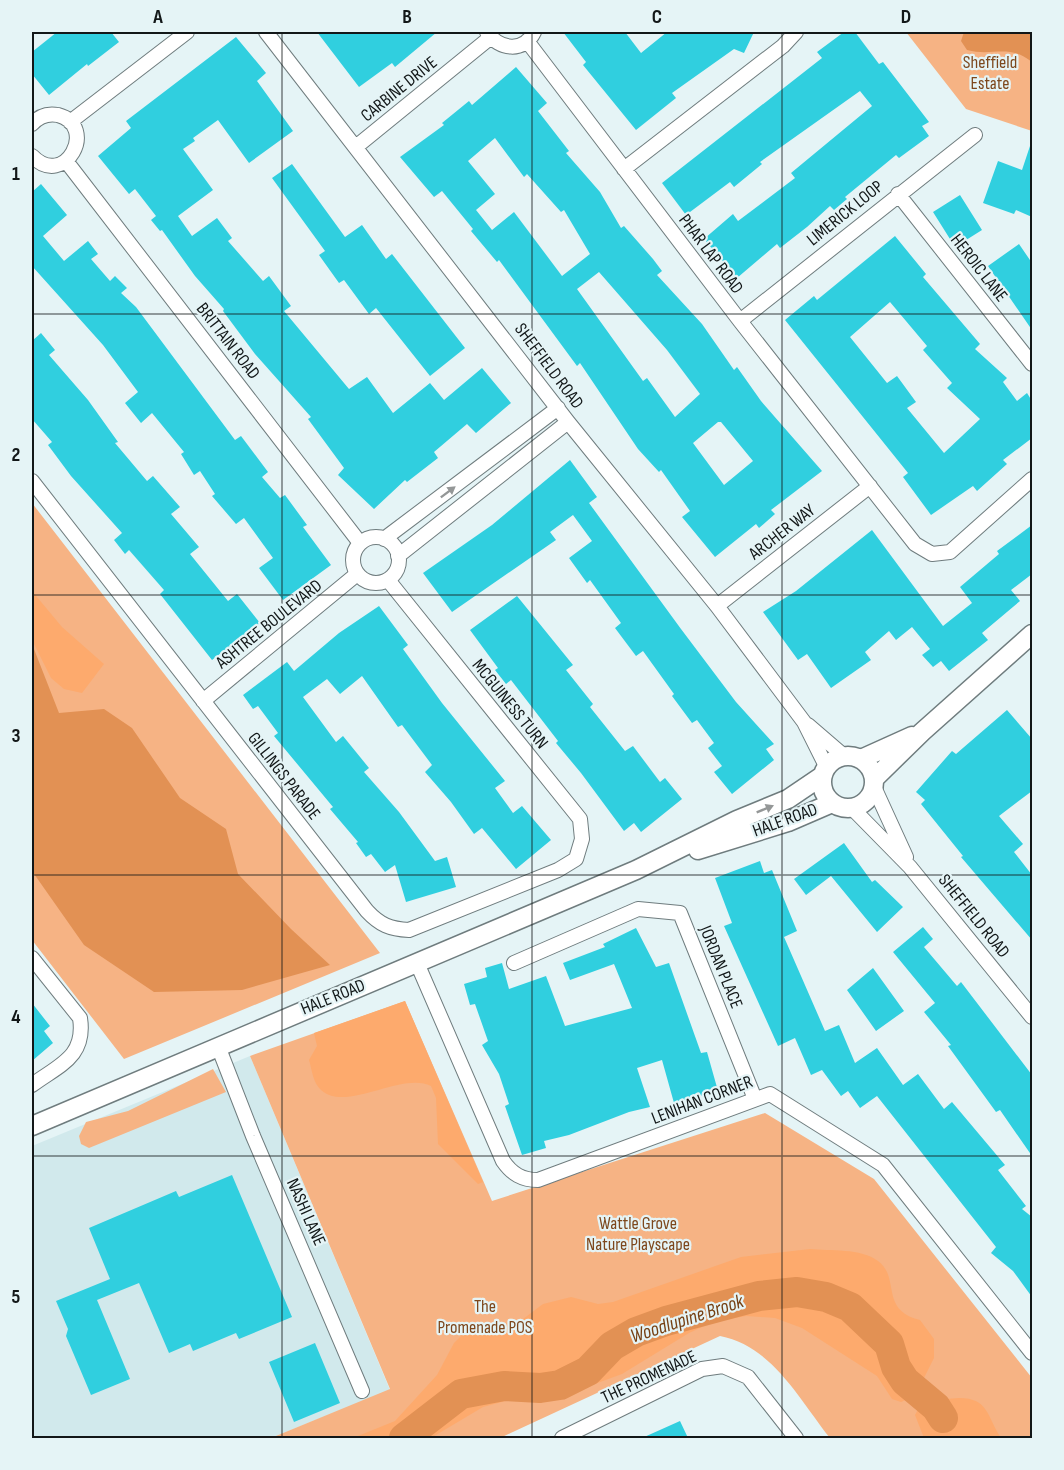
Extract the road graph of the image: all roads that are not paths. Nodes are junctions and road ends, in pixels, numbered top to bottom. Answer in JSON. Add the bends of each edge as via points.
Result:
{"nodes":[{"id":1,"x":188,"y":32,"type":"edge"},
{"id":2,"x":266,"y":32,"type":"edge"},
{"id":3,"x":796,"y":32,"type":"edge"},
{"id":4,"x":489,"y":34,"type":"edge"},
{"id":5,"x":530,"y":36,"type":"edge"},
{"id":6,"x":33,"y":119,"type":"edge"},
{"id":7,"x":70,"y":122,"type":"junction"},
{"id":8,"x":975,"y":135,"type":"dead end"},
{"id":9,"x":357,"y":146,"type":"junction"},
{"id":10,"x":32,"y":156,"type":"edge"},
{"id":11,"x":66,"y":161,"type":"junction"},
{"id":12,"x":624,"y":169,"type":"junction"},
{"id":13,"x":898,"y":194,"type":"junction"},
{"id":14,"x":740,"y":321,"type":"junction"},
{"id":15,"x":1032,"y":364,"type":"edge"},
{"id":16,"x":558,"y":408,"type":"junction"},
{"id":17,"x":568,"y":422,"type":"junction"},
{"id":18,"x":497,"y":455,"type":"junction"},
{"id":19,"x":507,"y":469,"type":"junction"},
{"id":20,"x":1032,"y":479,"type":"edge"},
{"id":21,"x":32,"y":481,"type":"edge"},
{"id":22,"x":870,"y":486,"type":"junction"},
{"id":23,"x":428,"y":507,"type":"junction"},
{"id":24,"x":439,"y":523,"type":"junction"},
{"id":25,"x":384,"y":539,"type":"junction"},
{"id":26,"x":360,"y":543,"type":"junction"},
{"id":27,"x":398,"y":556,"type":"junction"},
{"id":28,"x":357,"y":574,"type":"junction"},
{"id":29,"x":388,"y":580,"type":"junction"},
{"id":30,"x":717,"y":606,"type":"junction"},
{"id":31,"x":1032,"y":634,"type":"edge"},
{"id":32,"x":203,"y":701,"type":"junction"},
{"id":33,"x":804,"y":722,"type":"junction"},
{"id":34,"x":922,"y":732,"type":"junction"},
{"id":35,"x":853,"y":757,"type":"junction"},
{"id":36,"x":824,"y":771,"type":"junction"},
{"id":37,"x":874,"y":783,"type":"junction"},
{"id":38,"x":832,"y":803,"type":"junction"},
{"id":39,"x":852,"y":808,"type":"junction"},
{"id":40,"x":576,"y":859,"type":"joint"},
{"id":41,"x":910,"y":867,"type":"junction"},
{"id":42,"x":636,"y":870,"type":"junction"},
{"id":43,"x":32,"y":958,"type":"edge"},
{"id":44,"x":417,"y":963,"type":"junction"},
{"id":45,"x":514,"y":963,"type":"dead end"},
{"id":46,"x":1032,"y":1017,"type":"edge"},
{"id":47,"x":218,"y":1046,"type":"junction"},
{"id":48,"x":32,"y":1085,"type":"edge"},
{"id":49,"x":755,"y":1099,"type":"junction"},
{"id":50,"x":32,"y":1125,"type":"edge"},
{"id":51,"x":1032,"y":1353,"type":"edge"},
{"id":52,"x":362,"y":1391,"type":"dead end"},
{"id":53,"x":562,"y":1438,"type":"edge"},
{"id":54,"x":796,"y":1438,"type":"edge"}],
"edges":[{"from":1,"to":7,"type":"street"},
{"from":2,"to":9,"type":"street","name":"SHEFFIELD ROAD"},
{"from":3,"to":12,"type":"street"},
{"from":4,"to":5,"type":"street","via":[[508,47]]},
{"from":4,"to":9,"type":"street","name":"CARBINE DRIVE"},
{"from":5,"to":12,"type":"street","name":"PHAR LAP ROAD"},
{"from":6,"to":7,"type":"street","via":[[50,114]]},
{"from":7,"to":11,"type":"street","via":[[77,142]]},
{"from":8,"to":13,"type":"street","name":"LIMERICK LOOP"},
{"from":9,"to":16,"type":"street","name":"SHEFFIELD ROAD"},
{"from":10,"to":11,"type":"street","via":[[45,165]]},
{"from":11,"to":26,"type":"street","name":"BRITTAIN ROAD"},
{"from":12,"to":14,"type":"street","name":"PHAR LAP ROAD"},
{"from":13,"to":14,"type":"street","name":"LIMERICK LOOP"},
{"from":13,"to":15,"type":"street","name":"HEROIC LANE"},
{"from":14,"to":22,"type":"street","name":"PHAR LAP ROAD"},
{"from":16,"to":17,"type":"street","name":"SHEFFIELD ROAD"},
{"from":16,"to":18,"type":"street"},
{"from":17,"to":19,"type":"street"},
{"from":17,"to":30,"type":"street","name":"SHEFFIELD ROAD"},
{"from":18,"to":19,"type":"street"},
{"from":23,"to":18,"type":"street","one_way":true},
{"from":19,"to":24,"type":"street"},
{"from":20,"to":22,"type":"street","name":"PHAR LAP ROAD","via":[[950,552],[932,554],[915,544]]},
{"from":21,"to":32,"type":"street","name":"GILLINGS PARADE"},
{"from":22,"to":30,"type":"street","name":"ARCHER WAY"},
{"from":23,"to":24,"type":"street"},
{"from":23,"to":25,"type":"street"},
{"from":24,"to":27,"type":"street"},
{"from":25,"to":26,"type":"street","via":[[369,538]]},
{"from":25,"to":27,"type":"street"},
{"from":26,"to":28,"type":"street","via":[[353,558]]},
{"from":27,"to":29,"type":"street","via":[[397,569]]},
{"from":28,"to":29,"type":"street","via":[[372,583]]},
{"from":28,"to":32,"type":"street","name":"ASHTREE BOULEVARD"},
{"from":29,"to":40,"type":"street","name":"MCGUINESS TURN","via":[[580,819],[582,839]]},
{"from":30,"to":33,"type":"street","name":"SHEFFIELD ROAD"},
{"from":31,"to":34,"type":"main road"},
{"from":32,"to":40,"type":"street","name":"GILLINGS PARADE","via":[[378,923],[409,930],[558,870]]},
{"from":33,"to":35,"type":"street","name":"SHEFFIELD ROAD"},
{"from":33,"to":36,"type":"street","name":"SHEFFIELD ROAD"},
{"from":34,"to":35,"type":"main road"},
{"from":34,"to":37,"type":"main road"},
{"from":35,"to":36,"type":"main road"},
{"from":35,"to":37,"type":"main road","via":[[870,767]]},
{"from":36,"to":38,"type":"main road","via":[[822,786]]},
{"from":42,"to":36,"type":"main road","name":"HALE ROAD","one_way":true,"via":[[788,799]]},
{"from":37,"to":39,"type":"main road","via":[[867,801]]},
{"from":37,"to":41,"type":"street","name":"SHEFFIELD ROAD"},
{"from":38,"to":39,"type":"main road"},
{"from":38,"to":42,"type":"main road","name":"HALE ROAD","via":[[788,822]]},
{"from":39,"to":41,"type":"street","name":"SHEFFIELD ROAD"},
{"from":41,"to":46,"type":"street","name":"SHEFFIELD ROAD"},
{"from":42,"to":44,"type":"main road","name":"HALE ROAD"},
{"from":43,"to":48,"type":"street","via":[[80,1018],[81,1039],[77,1051]]},
{"from":44,"to":47,"type":"main road","name":"HALE ROAD"},
{"from":44,"to":49,"type":"street","name":"LENIHAN CORNER","via":[[503,1161],[509,1170],[526,1180],[538,1180]]},
{"from":45,"to":49,"type":"street","name":"JORDAN PLACE","via":[[638,909],[680,913]]},
{"from":47,"to":50,"type":"main road","name":"HALE ROAD"},
{"from":47,"to":52,"type":"street","name":"NASHI LANE"},
{"from":49,"to":51,"type":"street","name":"LENIHAN CORNER","via":[[770,1094],[883,1165]]},
{"from":53,"to":54,"type":"street","name":"THE PROMENADE","via":[[702,1369],[723,1366],[748,1377]]}]}
